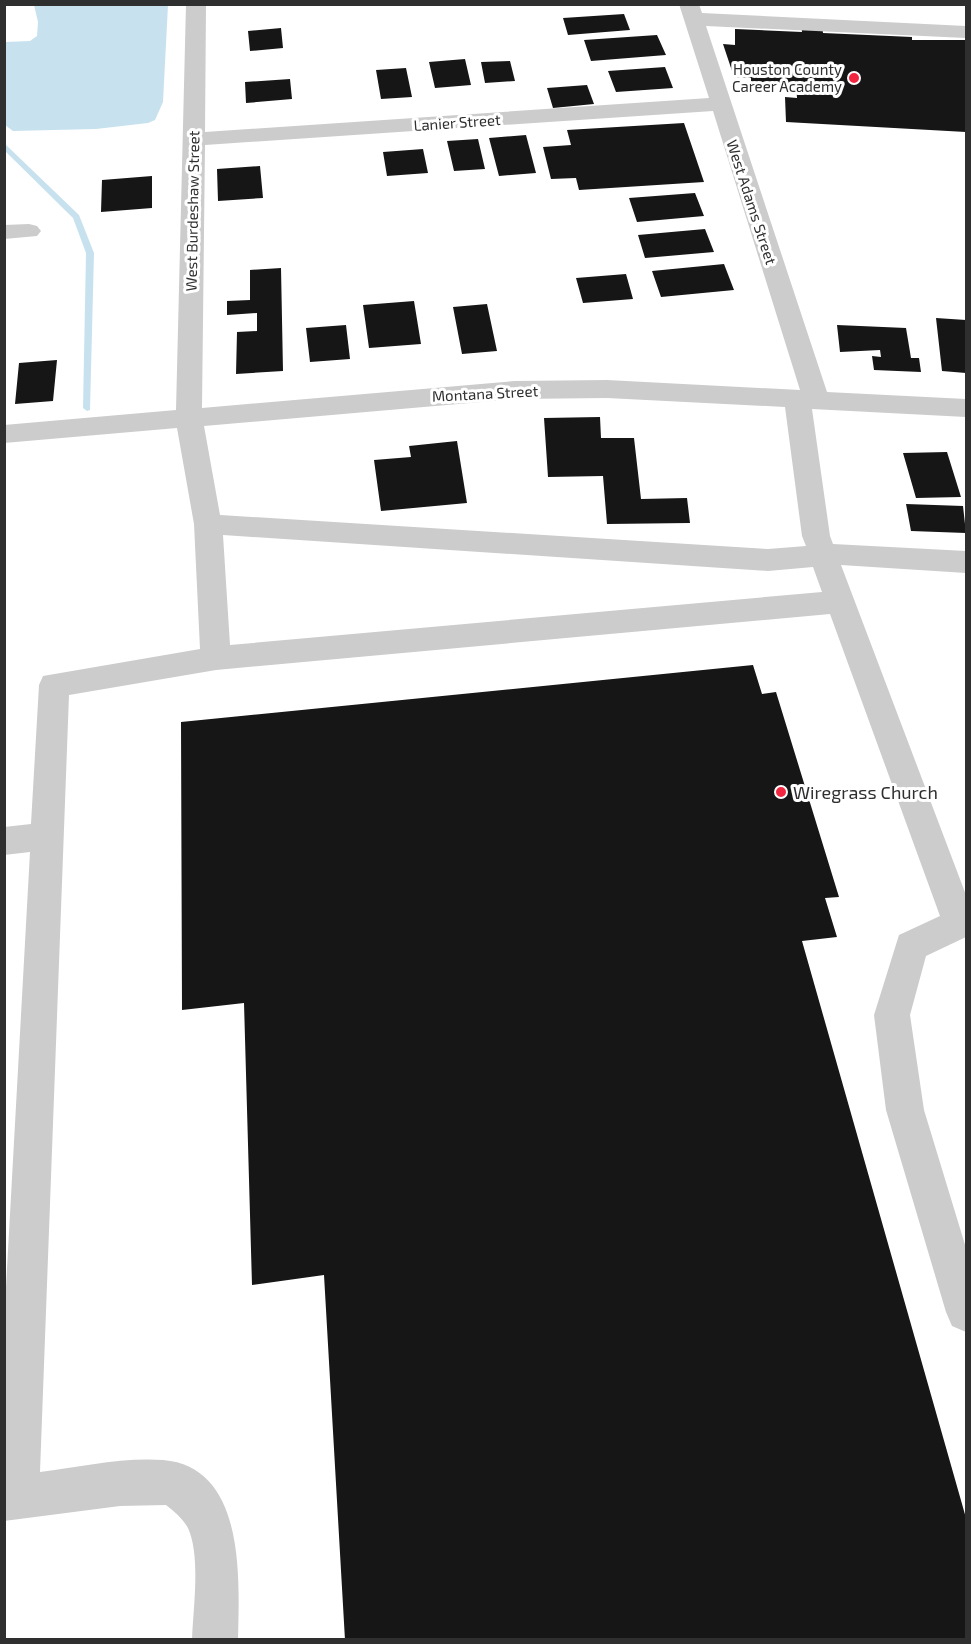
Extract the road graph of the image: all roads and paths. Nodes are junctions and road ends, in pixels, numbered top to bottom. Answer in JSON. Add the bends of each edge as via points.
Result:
{"nodes":[{"id":1,"x":196,"y":4,"type":"edge"},
{"id":2,"x":691,"y":12,"type":"edge"},
{"id":3,"x":966,"y":32,"type":"edge"},
{"id":4,"x":721,"y":104,"type":"junction"},
{"id":5,"x":193,"y":139,"type":"junction"},
{"id":6,"x":29,"y":231,"type":"dead end"},
{"id":7,"x":4,"y":232,"type":"edge"},
{"id":8,"x":807,"y":398,"type":"junction"},
{"id":9,"x":966,"y":408,"type":"edge"},
{"id":10,"x":189,"y":418,"type":"junction"},
{"id":11,"x":4,"y":434,"type":"edge"},
{"id":12,"x":208,"y":524,"type":"junction"},
{"id":13,"x":823,"y":556,"type":"junction"},
{"id":14,"x":966,"y":562,"type":"edge"},
{"id":15,"x":841,"y":602,"type":"junction"},
{"id":16,"x":216,"y":658,"type":"junction"},
{"id":17,"x":47,"y":836,"type":"junction"},
{"id":18,"x":4,"y":841,"type":"edge"},
{"id":19,"x":966,"y":1312,"type":"edge"},
{"id":20,"x":14,"y":1343,"type":"edge"},
{"id":21,"x":11,"y":1499,"type":"edge"},
{"id":22,"x":215,"y":1640,"type":"edge"}],
"edges":[{"from":1,"to":5,"type":"street","name":"West Burdeshaw Street"},
{"from":2,"to":3,"type":"street"},
{"from":2,"to":4,"type":"street","name":"West Adams Street"},
{"from":4,"to":5,"type":"street","name":"Lanier Street"},
{"from":4,"to":8,"type":"street","name":"West Adams Street"},
{"from":5,"to":10,"type":"street","name":"West Burdeshaw Street"},
{"from":6,"to":7,"type":"street"},
{"from":8,"to":9,"type":"street","name":"Montana Street"},
{"from":8,"to":10,"type":"street","name":"Montana Street","via":[[607,389],[515,390]]},
{"from":8,"to":13,"type":"street","name":"West Adams Street","via":[[816,536]]},
{"from":10,"to":11,"type":"street","name":"Montana Street"},
{"from":10,"to":12,"type":"street","name":"West Burdeshaw Street"},
{"from":12,"to":13,"type":"street","via":[[768,560]]},
{"from":12,"to":16,"type":"street","name":"West Burdeshaw Street"},
{"from":13,"to":14,"type":"street"},
{"from":13,"to":15,"type":"street","name":"West Adams Street"},
{"from":15,"to":16,"type":"street"},
{"from":15,"to":19,"type":"street","name":"West Adams Street","via":[[960,923],[911,946],[892,1015],[905,1110]]},
{"from":16,"to":17,"type":"street","via":[[54,685]]},
{"from":17,"to":18,"type":"street"},
{"from":17,"to":20,"type":"street"},
{"from":20,"to":21,"type":"street"},
{"from":21,"to":22,"type":"street","via":[[172,1482],[195,1501],[209,1524],[215,1560]]}]}
